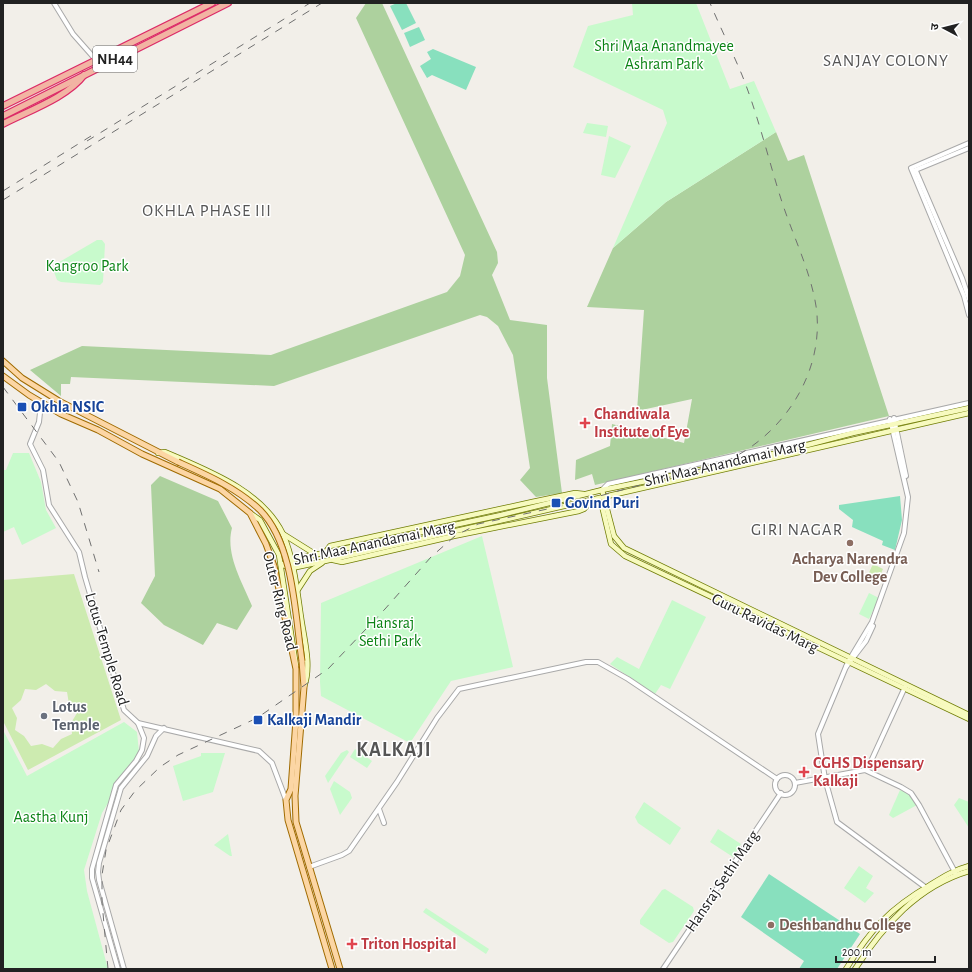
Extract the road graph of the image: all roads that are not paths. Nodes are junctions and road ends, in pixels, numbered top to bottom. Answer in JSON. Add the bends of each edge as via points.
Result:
{"nodes":[{"id":1,"x":54,"y":3,"type":"edge"},
{"id":2,"x":212,"y":3,"type":"edge"},
{"id":3,"x":228,"y":3,"type":"edge"},
{"id":4,"x":96,"y":60,"type":"junction"},
{"id":5,"x":85,"y":74,"type":"junction"},
{"id":6,"x":3,"y":106,"type":"edge"},
{"id":7,"x":3,"y":116,"type":"edge"},
{"id":8,"x":3,"y":124,"type":"edge"},
{"id":9,"x":969,"y":143,"type":"edge"},
{"id":10,"x":969,"y":148,"type":"edge"},
{"id":11,"x":914,"y":170,"type":"junction"},
{"id":12,"x":969,"y":299,"type":"edge"},
{"id":13,"x":969,"y":316,"type":"edge"},
{"id":14,"x":3,"y":361,"type":"edge"},
{"id":15,"x":3,"y":376,"type":"edge"},
{"id":16,"x":41,"y":403,"type":"junction"},
{"id":17,"x":969,"y":403,"type":"edge"},
{"id":18,"x":969,"y":408,"type":"edge"},
{"id":19,"x":938,"y":409,"type":"junction"},
{"id":20,"x":969,"y":413,"type":"edge"},
{"id":21,"x":939,"y":415,"type":"junction"},
{"id":22,"x":892,"y":419,"type":"junction"},
{"id":23,"x":894,"y":427,"type":"junction"},
{"id":24,"x":852,"y":428,"type":"junction"},
{"id":25,"x":853,"y":433,"type":"junction"},
{"id":26,"x":158,"y":453,"type":"junction"},
{"id":27,"x":602,"y":490,"type":"junction"},
{"id":28,"x":605,"y":498,"type":"junction"},
{"id":29,"x":591,"y":501,"type":"junction"},
{"id":30,"x":250,"y":513,"type":"junction"},
{"id":31,"x":279,"y":529,"type":"junction"},
{"id":32,"x":283,"y":534,"type":"junction"},
{"id":33,"x":269,"y":535,"type":"junction"},
{"id":34,"x":316,"y":555,"type":"junction"},
{"id":35,"x":291,"y":560,"type":"junction"},
{"id":36,"x":330,"y":560,"type":"junction"},
{"id":37,"x":325,"y":561,"type":"junction"},
{"id":38,"x":281,"y":565,"type":"junction"},
{"id":39,"x":292,"y":568,"type":"junction"},
{"id":40,"x":297,"y":591,"type":"junction"},
{"id":41,"x":288,"y":610,"type":"junction"},
{"id":42,"x":300,"y":611,"type":"junction"},
{"id":43,"x":849,"y":662,"type":"junction"},
{"id":44,"x":296,"y":669,"type":"junction"},
{"id":45,"x":304,"y":687,"type":"junction"},
{"id":46,"x":906,"y":687,"type":"junction"},
{"id":47,"x":969,"y":715,"type":"edge"},
{"id":48,"x":969,"y":719,"type":"edge"},
{"id":49,"x":138,"y":722,"type":"junction"},
{"id":50,"x":164,"y":728,"type":"junction"},
{"id":51,"x":867,"y":770,"type":"junction"},
{"id":52,"x":778,"y":779,"type":"junction"},
{"id":53,"x":825,"y":779,"type":"junction"},
{"id":54,"x":795,"y":783,"type":"junction"},
{"id":55,"x":781,"y":793,"type":"junction"},
{"id":56,"x":286,"y":801,"type":"junction"},
{"id":57,"x":379,"y":808,"type":"junction"},
{"id":58,"x":384,"y":823,"type":"dead end"},
{"id":59,"x":969,"y":866,"type":"edge"},
{"id":60,"x":309,"y":867,"type":"junction"},
{"id":61,"x":955,"y":872,"type":"junction"},
{"id":62,"x":969,"y":872,"type":"edge"},
{"id":63,"x":925,"y":887,"type":"junction"},
{"id":64,"x":118,"y":969,"type":"edge"},
{"id":65,"x":124,"y":969,"type":"edge"},
{"id":66,"x":332,"y":969,"type":"edge"},
{"id":67,"x":340,"y":969,"type":"edge"},
{"id":68,"x":663,"y":969,"type":"edge"},
{"id":69,"x":846,"y":969,"type":"edge"},
{"id":70,"x":855,"y":969,"type":"edge"}],
"edges":[{"from":1,"to":4,"type":"street","via":[[73,34]]},
{"from":2,"to":4,"type":"highway","number":"NH44"},
{"from":3,"to":5,"type":"highway","number":"NH44"},
{"from":4,"to":6,"type":"highway","number":"NH44"},
{"from":5,"to":7,"type":"highway","number":"NH44"},
{"from":5,"to":8,"type":"highway","via":[[68,90]]},
{"from":9,"to":11,"type":"street"},
{"from":10,"to":11,"type":"street"},
{"from":11,"to":12,"type":"street"},
{"from":11,"to":13,"type":"street"},
{"from":14,"to":26,"type":"main road","via":[[46,394]]},
{"from":15,"to":16,"type":"main road","name":"Outer Ring Road"},
{"from":16,"to":30,"type":"main road","name":"Outer Ring Road","via":[[142,454],[220,489]]},
{"from":16,"to":49,"type":"street","name":"Lotus Temple Road","via":[[41,413],[31,448],[44,470],[49,505],[82,560],[121,703],[128,715]]},
{"from":17,"to":19,"type":"street"},
{"from":18,"to":21,"type":"main road","name":"Shri Maa Anandamai Marg"},
{"from":19,"to":21,"type":"street"},
{"from":19,"to":22,"type":"street"},
{"from":20,"to":23,"type":"main road","name":"Shri Maa Anandamai Marg"},
{"from":21,"to":23,"type":"main road","name":"Shri Maa Anandamai Marg"},
{"from":22,"to":23,"type":"street"},
{"from":22,"to":24,"type":"street"},
{"from":23,"to":25,"type":"main road","name":"Shri Maa Anandamai Marg"},
{"from":23,"to":28,"type":"main road","name":"Shri Maa Anandamai Marg"},
{"from":23,"to":43,"type":"street","via":[[910,494],[905,535],[883,598],[869,629]]},
{"from":24,"to":25,"type":"street"},
{"from":24,"to":27,"type":"street","via":[[608,484]]},
{"from":25,"to":27,"type":"main road","name":"Shri Maa Anandamai Marg","via":[[754,459]]},
{"from":26,"to":31,"type":"main road","via":[[165,452],[238,486],[265,510]]},
{"from":26,"to":45,"type":"main road","bridge":true,"via":[[216,479],[245,498],[260,511],[278,536],[290,580]]},
{"from":27,"to":28,"type":"main road","name":"Guru Ravidas Marg"},
{"from":27,"to":34,"type":"main road","name":"Shri Maa Anandamai Marg","via":[[586,494],[575,493],[330,546],[325,553]]},
{"from":28,"to":29,"type":"main road","name":"Shri Maa Anandamai Marg"},
{"from":28,"to":43,"type":"main road","name":"Guru Ravidas Marg","via":[[614,536],[624,548]]},
{"from":29,"to":36,"type":"main road","name":"Shri Maa Anandamai Marg"},
{"from":29,"to":36,"type":"main road","via":[[579,512],[454,536],[342,562]]},
{"from":29,"to":43,"type":"main road","name":"Guru Ravidas Marg","via":[[602,506],[609,539],[618,552]]},
{"from":30,"to":33,"type":"main road","via":[[260,520]]},
{"from":30,"to":44,"type":"main road","name":"Outer Ring Road","via":[[274,566]]},
{"from":31,"to":32,"type":"main road"},
{"from":31,"to":33,"type":"main road","via":[[277,535]]},
{"from":32,"to":34,"type":"main road"},
{"from":32,"to":35,"type":"main road"},
{"from":33,"to":38,"type":"main road"},
{"from":34,"to":35,"type":"main road","name":"Shri Maa Anandamai Marg"},
{"from":35,"to":38,"type":"main road","name":"Shri Maa Anandamai Marg"},
{"from":35,"to":39,"type":"main road"},
{"from":36,"to":37,"type":"main road","name":"Shri Maa Anandamai Marg"},
{"from":37,"to":39,"type":"main road","name":"Shri Maa Anandamai Marg"},
{"from":37,"to":40,"type":"main road","via":[[310,571]]},
{"from":38,"to":39,"type":"main road","name":"Shri Maa Anandamai Marg"},
{"from":38,"to":41,"type":"main road"},
{"from":39,"to":40,"type":"main road"},
{"from":40,"to":42,"type":"main road"},
{"from":41,"to":42,"type":"main road","via":[[296,607]]},
{"from":41,"to":44,"type":"main road","via":[[297,658]]},
{"from":42,"to":45,"type":"main road","via":[[307,659],[307,680]]},
{"from":43,"to":46,"type":"main road","name":"Guru Ravidas Marg"},
{"from":43,"to":53,"type":"street","via":[[818,732]]},
{"from":44,"to":56,"type":"main road","name":"Outer Ring Road","via":[[296,720],[291,788]]},
{"from":45,"to":60,"type":"main road","via":[[295,808],[296,822]]},
{"from":46,"to":47,"type":"main road","name":"Guru Ravidas Marg"},
{"from":46,"to":48,"type":"main road","name":"Guru Ravidas Marg"},
{"from":46,"to":51,"type":"street"},
{"from":49,"to":50,"type":"street","name":"Lotus Temple Road"},
{"from":49,"to":64,"type":"street","via":[[144,738],[142,750],[116,784],[92,869],[92,878]]},
{"from":50,"to":56,"type":"street","name":"Lotus Temple Road","via":[[259,751],[272,763]]},
{"from":50,"to":65,"type":"street","via":[[156,736],[147,756],[121,788],[99,863],[99,880]]},
{"from":51,"to":53,"type":"street"},
{"from":51,"to":61,"type":"street","via":[[911,793]]},
{"from":52,"to":54,"type":"street","via":[[780,776],[788,775]]},
{"from":52,"to":55,"type":"street","via":[[776,787]]},
{"from":52,"to":57,"type":"street","via":[[628,679],[598,662],[586,662],[459,689],[437,718]]},
{"from":53,"to":54,"type":"street"},
{"from":53,"to":63,"type":"street","via":[[839,824]]},
{"from":54,"to":55,"type":"street","via":[[790,792]]},
{"from":55,"to":68,"type":"street","name":"Hansraj Sethi Marg"},
{"from":56,"to":66,"type":"main road","name":"Outer Ring Road","via":[[291,837]]},
{"from":57,"to":58,"type":"street"},
{"from":57,"to":60,"type":"street","via":[[347,853]]},
{"from":59,"to":61,"type":"main road"},
{"from":60,"to":67,"type":"main road"},
{"from":61,"to":62,"type":"main road"},
{"from":61,"to":63,"type":"main road"},
{"from":61,"to":70,"type":"main road","via":[[897,914]]},
{"from":63,"to":69,"type":"main road","via":[[909,897],[876,926]]}]}
